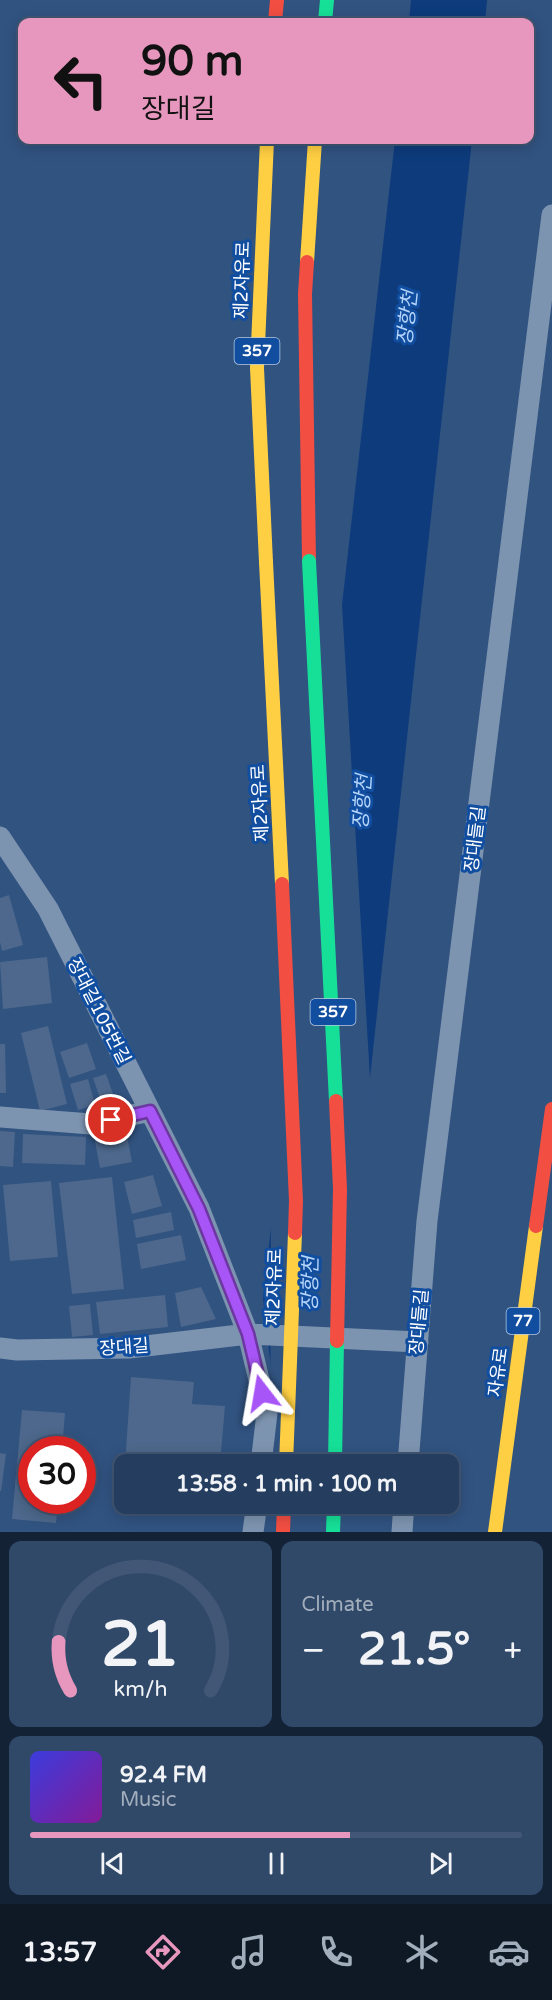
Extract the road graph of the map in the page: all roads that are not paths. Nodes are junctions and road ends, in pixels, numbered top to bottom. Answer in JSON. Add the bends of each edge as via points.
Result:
{"nodes":[{"id":1,"x":277,"y":0,"type":"edge"},
{"id":2,"x":327,"y":0,"type":"edge"},
{"id":3,"x":275,"y":18,"type":"edge"},
{"id":4,"x":325,"y":18,"type":"edge"},
{"id":5,"x":267,"y":144,"type":"edge"},
{"id":6,"x":315,"y":144,"type":"edge"},
{"id":7,"x":552,"y":215,"type":"edge"},
{"id":8,"x":0,"y":837,"type":"edge"},
{"id":9,"x":552,"y":1109,"type":"edge"},
{"id":10,"x":150,"y":1111,"type":"junction"},
{"id":11,"x":0,"y":1117,"type":"edge"},
{"id":12,"x":254,"y":1334,"type":"junction"},
{"id":13,"x":410,"y":1341,"type":"junction"},
{"id":14,"x":0,"y":1348,"type":"edge"},
{"id":15,"x":262,"y":1454,"type":"edge"},
{"id":16,"x":286,"y":1454,"type":"edge"},
{"id":17,"x":335,"y":1454,"type":"edge"},
{"id":18,"x":408,"y":1454,"type":"edge"},
{"id":19,"x":255,"y":1514,"type":"edge"},
{"id":20,"x":284,"y":1514,"type":"edge"},
{"id":21,"x":334,"y":1514,"type":"edge"},
{"id":22,"x":403,"y":1514,"type":"edge"},
{"id":23,"x":253,"y":1532,"type":"edge"},
{"id":24,"x":283,"y":1532,"type":"edge"},
{"id":25,"x":333,"y":1532,"type":"edge"},
{"id":26,"x":402,"y":1532,"type":"edge"},
{"id":27,"x":495,"y":1532,"type":"edge"}],
"edges":[{"from":1,"to":3,"type":"highway"},
{"from":2,"to":4,"type":"highway"},
{"from":5,"to":16,"type":"highway","name":"제2자유로","number":"357","bridge":true,"via":[[257,368],[296,1201]]},
{"from":6,"to":17,"type":"highway","number":"357","bridge":true,"via":[[305,294],[309,561],[340,1189]]},
{"from":7,"to":13,"type":"street","name":"장대들길"},
{"from":8,"to":10,"type":"street","name":"장대길105번길","via":[[48,909]]},
{"from":9,"to":27,"type":"highway","name":"자유로","number":"77"},
{"from":10,"to":11,"type":"street","via":[[91,1124]]},
{"from":10,"to":12,"type":"street","name":"장대길105번길"},
{"from":12,"to":13,"type":"street","name":"장대길","bridge":true},
{"from":12,"to":14,"type":"street","name":"장대길","via":[[129,1348]]},
{"from":12,"to":15,"type":"street","name":"장대길105번길","via":[[267,1413]]},
{"from":13,"to":18,"type":"street","name":"장대들길"},
{"from":19,"to":23,"type":"street"},
{"from":20,"to":24,"type":"highway"},
{"from":21,"to":25,"type":"highway"},
{"from":22,"to":26,"type":"street"}]}
